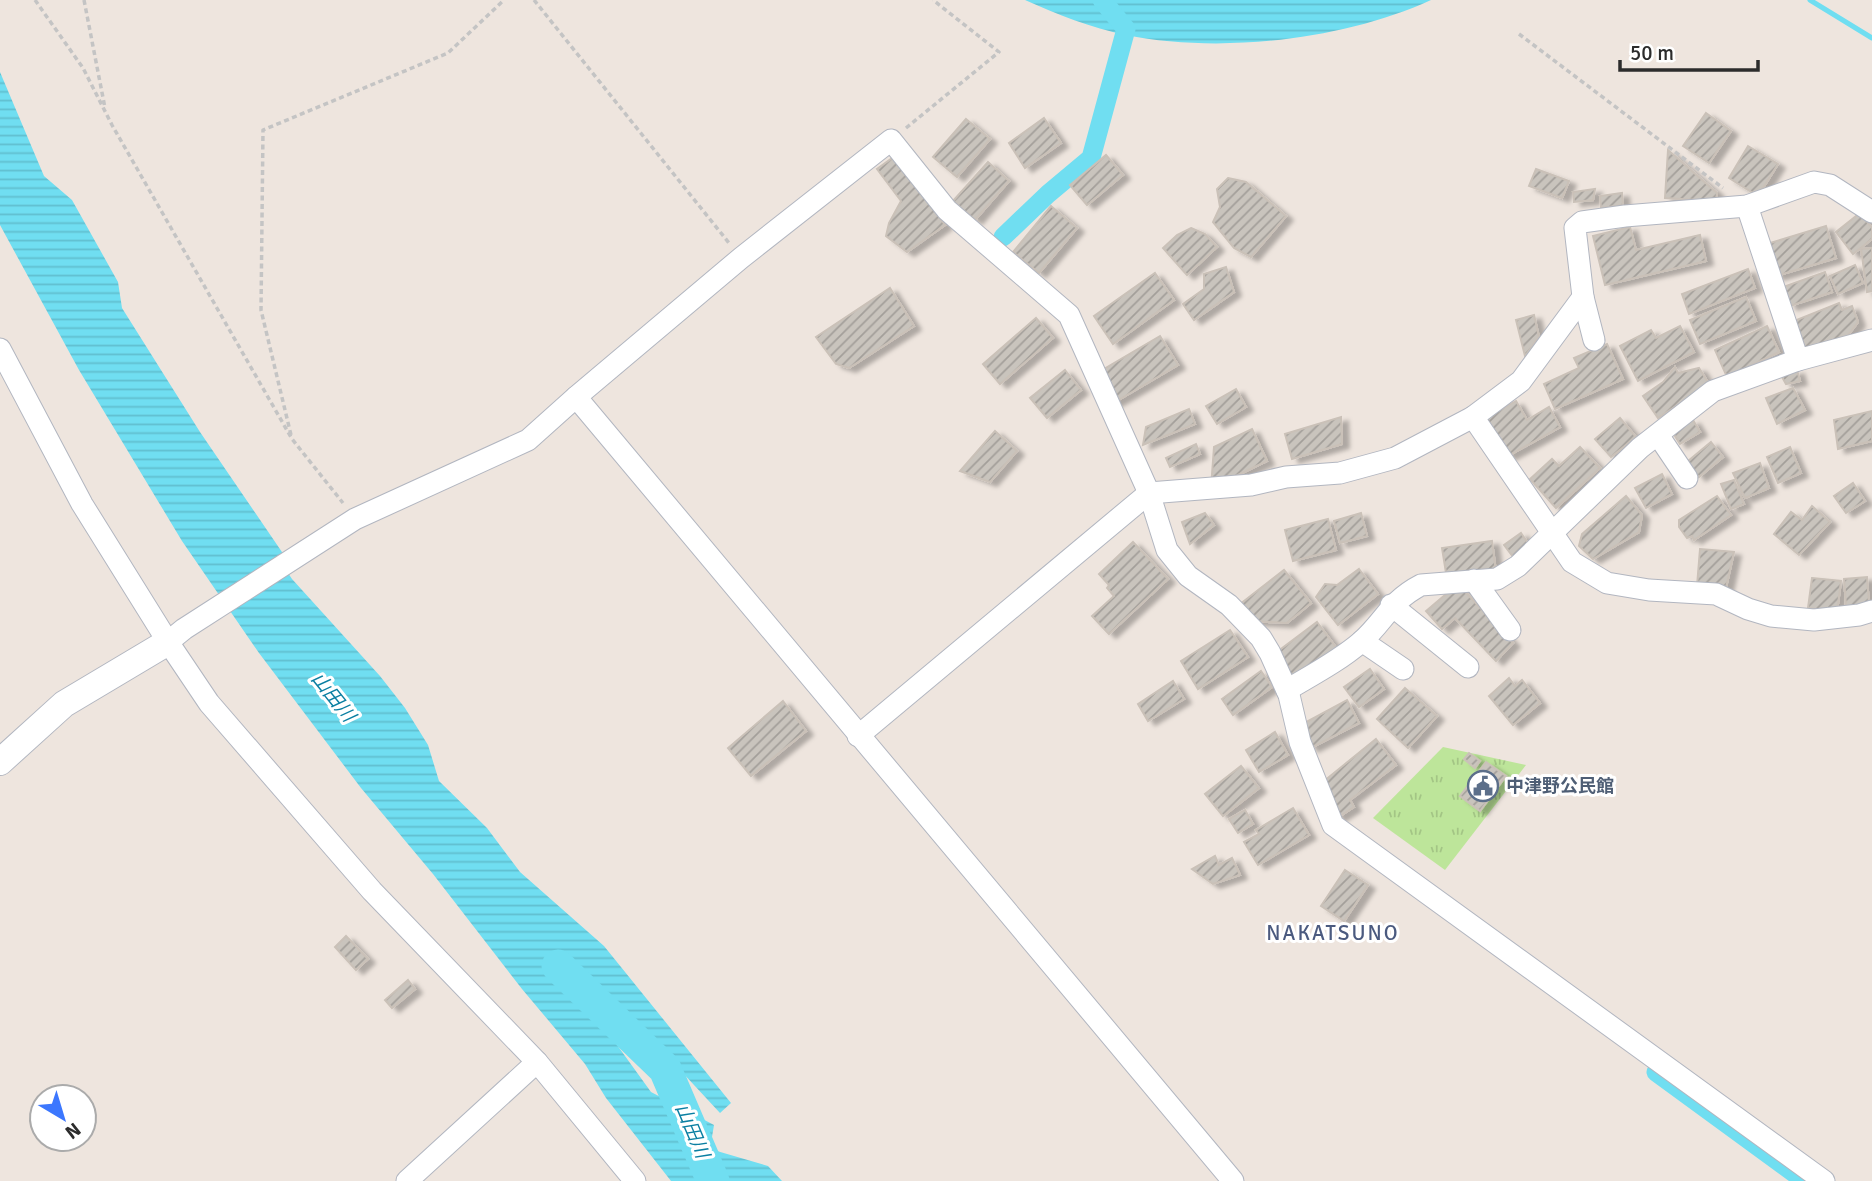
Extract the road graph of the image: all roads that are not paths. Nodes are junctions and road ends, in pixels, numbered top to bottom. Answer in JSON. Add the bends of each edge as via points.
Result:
{"nodes":[{"id":1,"x":1746,"y":206,"type":"junction"},
{"id":2,"x":1872,"y":212,"type":"edge"},
{"id":3,"x":1583,"y":297,"type":"junction"},
{"id":4,"x":1594,"y":340,"type":"dead end"},
{"id":5,"x":1872,"y":340,"type":"edge"},
{"id":6,"x":0,"y":349,"type":"edge"},
{"id":7,"x":1798,"y":360,"type":"junction"},
{"id":8,"x":576,"y":397,"type":"junction"},
{"id":9,"x":1473,"y":417,"type":"junction"},
{"id":10,"x":1658,"y":435,"type":"junction"},
{"id":11,"x":1686,"y":478,"type":"dead end"},
{"id":12,"x":1149,"y":493,"type":"junction"},
{"id":13,"x":1552,"y":534,"type":"junction"},
{"id":14,"x":1474,"y":580,"type":"junction"},
{"id":15,"x":1391,"y":605,"type":"junction"},
{"id":16,"x":1872,"y":611,"type":"edge"},
{"id":17,"x":1510,"y":630,"type":"dead end"},
{"id":18,"x":176,"y":636,"type":"junction"},
{"id":19,"x":1362,"y":641,"type":"junction"},
{"id":20,"x":1468,"y":667,"type":"dead end"},
{"id":21,"x":1403,"y":669,"type":"dead end"},
{"id":22,"x":1287,"y":690,"type":"junction"},
{"id":23,"x":858,"y":736,"type":"junction"},
{"id":24,"x":0,"y":762,"type":"edge"},
{"id":25,"x":537,"y":1062,"type":"junction"},
{"id":26,"x":407,"y":1181,"type":"edge"},
{"id":27,"x":635,"y":1181,"type":"edge"},
{"id":28,"x":1233,"y":1181,"type":"edge"},
{"id":29,"x":1824,"y":1181,"type":"edge"}],
"edges":[{"from":1,"to":2,"type":"street","via":[[1814,181],[1830,185]]},
{"from":1,"to":3,"type":"street","via":[[1582,222],[1574,228]]},
{"from":1,"to":7,"type":"street"},
{"from":3,"to":4,"type":"street"},
{"from":3,"to":9,"type":"street","via":[[1521,381]]},
{"from":5,"to":7,"type":"street"},
{"from":6,"to":18,"type":"street","via":[[82,504]]},
{"from":7,"to":10,"type":"street","via":[[1713,391]]},
{"from":8,"to":12,"type":"street","via":[[891,140],[947,210],[1069,315]]},
{"from":8,"to":18,"type":"street","via":[[528,440],[355,519]]},
{"from":8,"to":23,"type":"street"},
{"from":9,"to":12,"type":"street","via":[[1395,458],[1340,473]]},
{"from":9,"to":13,"type":"street"},
{"from":10,"to":11,"type":"street"},
{"from":10,"to":13,"type":"street"},
{"from":12,"to":22,"type":"street","via":[[1176,565],[1229,605],[1261,638]]},
{"from":12,"to":23,"type":"street"},
{"from":13,"to":14,"type":"street","via":[[1497,579]]},
{"from":13,"to":16,"type":"street","via":[[1572,562],[1607,583],[1716,594],[1771,616],[1814,620]]},
{"from":14,"to":15,"type":"street","via":[[1420,585]]},
{"from":14,"to":17,"type":"street"},
{"from":15,"to":19,"type":"street"},
{"from":15,"to":20,"type":"street"},
{"from":18,"to":24,"type":"street","via":[[64,704]]},
{"from":18,"to":25,"type":"street","via":[[209,703],[363,881]]},
{"from":19,"to":21,"type":"street"},
{"from":19,"to":22,"type":"street"},
{"from":22,"to":29,"type":"street","via":[[1300,742],[1333,825]]},
{"from":23,"to":28,"type":"street"},
{"from":25,"to":26,"type":"street"},
{"from":25,"to":27,"type":"street"}]}
